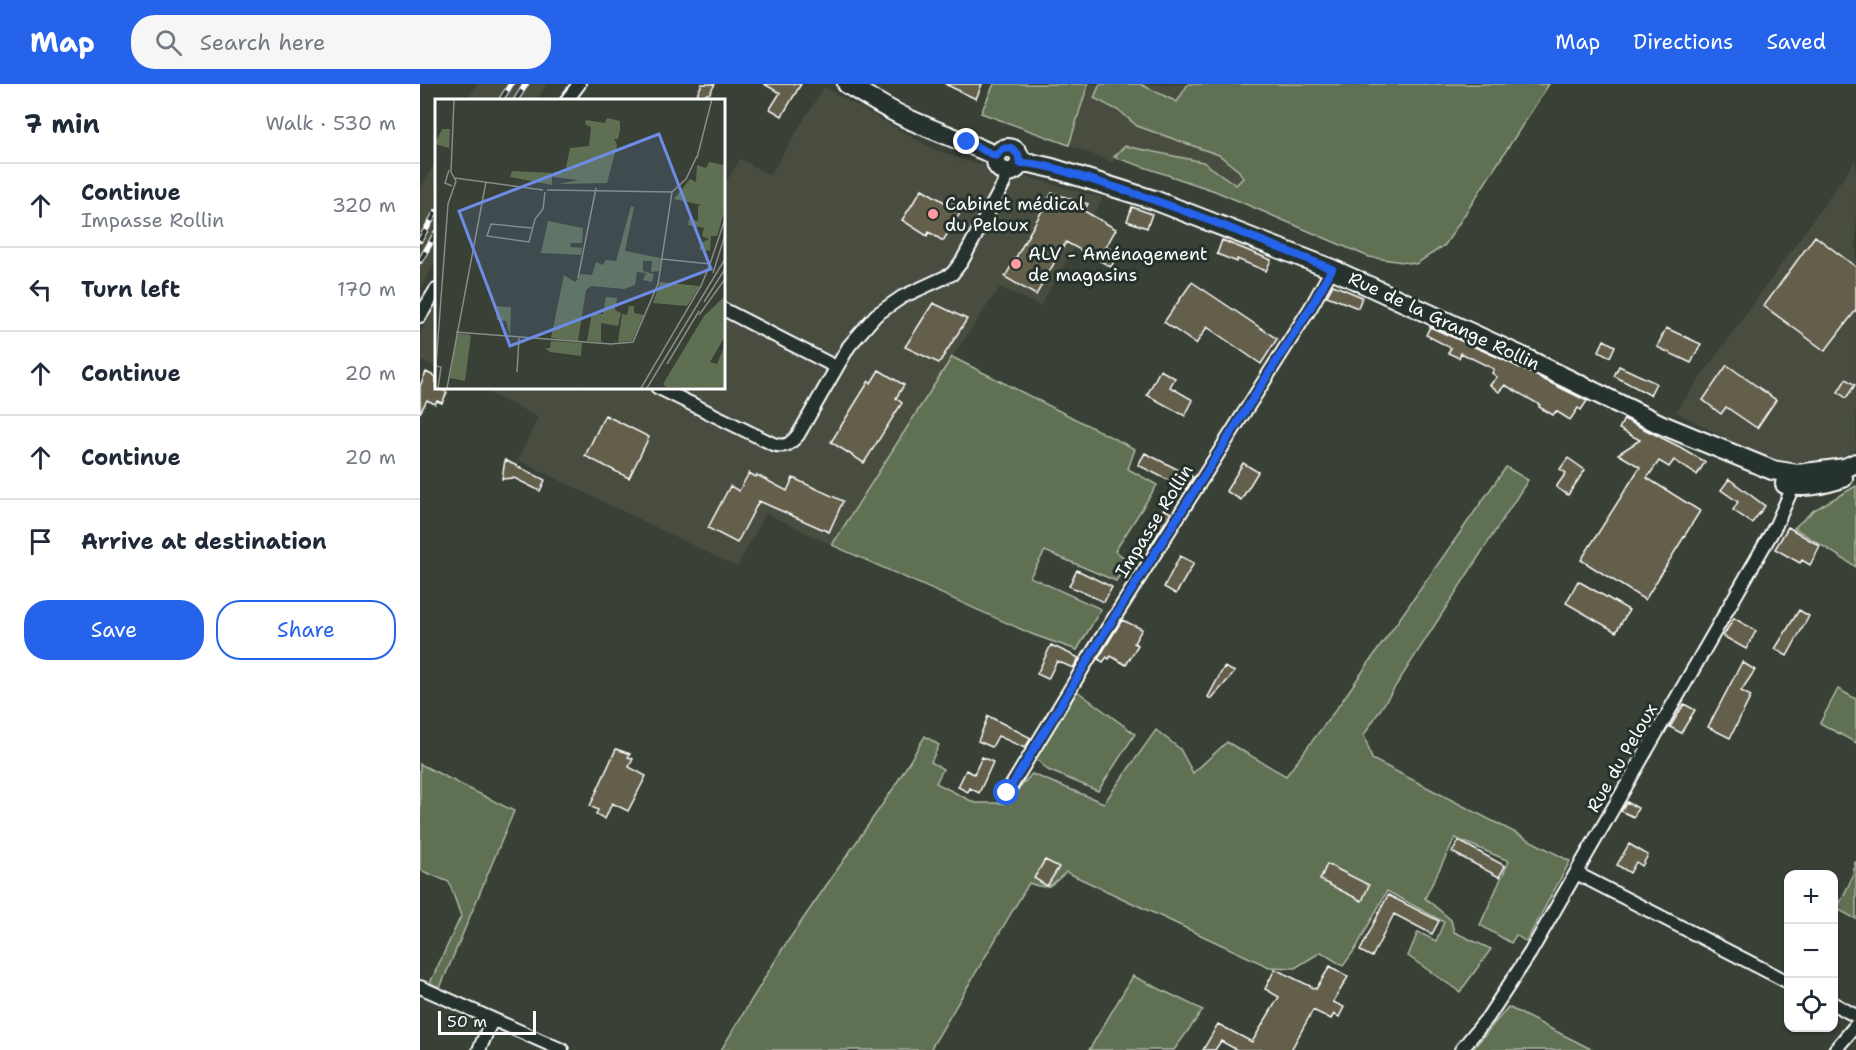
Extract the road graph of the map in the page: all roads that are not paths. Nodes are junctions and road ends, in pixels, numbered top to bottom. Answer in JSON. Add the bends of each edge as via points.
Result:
{"nodes":[{"id":1,"x":579,"y":84,"type":"edge"},
{"id":2,"x":847,"y":84,"type":"edge"},
{"id":3,"x":568,"y":99,"type":"edge"},
{"id":4,"x":1013,"y":167,"type":"junction"},
{"id":5,"x":1332,"y":269,"type":"junction"},
{"id":6,"x":435,"y":292,"type":"edge"},
{"id":7,"x":724,"y":310,"type":"edge"},
{"id":8,"x":420,"y":316,"type":"edge"},
{"id":9,"x":836,"y":367,"type":"junction"},
{"id":10,"x":659,"y":388,"type":"edge"},
{"id":11,"x":1856,"y":463,"type":"edge"},
{"id":12,"x":1856,"y":473,"type":"edge"},
{"id":13,"x":1796,"y":480,"type":"junction"},
{"id":14,"x":1007,"y":793,"type":"dead end"},
{"id":15,"x":1576,"y":873,"type":"junction"},
{"id":16,"x":1784,"y":980,"type":"edge"},
{"id":17,"x":420,"y":987,"type":"edge"},
{"id":18,"x":1838,"y":1007,"type":"edge"},
{"id":19,"x":1856,"y":1016,"type":"edge"},
{"id":20,"x":492,"y":1020,"type":"junction"},
{"id":21,"x":1856,"y":1025,"type":"edge"},
{"id":22,"x":478,"y":1050,"type":"edge"},
{"id":23,"x":562,"y":1050,"type":"edge"},
{"id":24,"x":1461,"y":1050,"type":"edge"},
{"id":25,"x":1836,"y":1050,"type":"edge"}],
"edges":[{"from":1,"to":3,"type":"street"},
{"from":2,"to":4,"type":"main road","via":[[889,110],[996,156],[1002,149],[1011,148],[1018,154]]},
{"from":4,"to":5,"type":"main road","name":"Rue de la Grange Rollin","via":[[1030,163],[1052,168],[1154,200]]},
{"from":4,"to":9,"type":"street","via":[[952,274],[902,297],[876,315]]},
{"from":5,"to":13,"type":"main road","name":"Rue de la Grange Rollin","via":[[1660,424]]},
{"from":5,"to":14,"type":"street","name":"Impasse Rollin"},
{"from":6,"to":8,"type":"street"},
{"from":7,"to":9,"type":"street"},
{"from":9,"to":10,"type":"street","via":[[798,435],[782,447]]},
{"from":11,"to":13,"type":"main road"},
{"from":12,"to":13,"type":"main road","via":[[1818,485]]},
{"from":13,"to":15,"type":"street","name":"Rue du Peloux","via":[[1776,525],[1713,638]]},
{"from":15,"to":16,"type":"street"},
{"from":15,"to":24,"type":"street","name":"Rue du Peloux","via":[[1530,953]]},
{"from":17,"to":20,"type":"street"},
{"from":18,"to":19,"type":"street"},
{"from":20,"to":22,"type":"street"},
{"from":20,"to":23,"type":"street"},
{"from":21,"to":25,"type":"street"}]}
